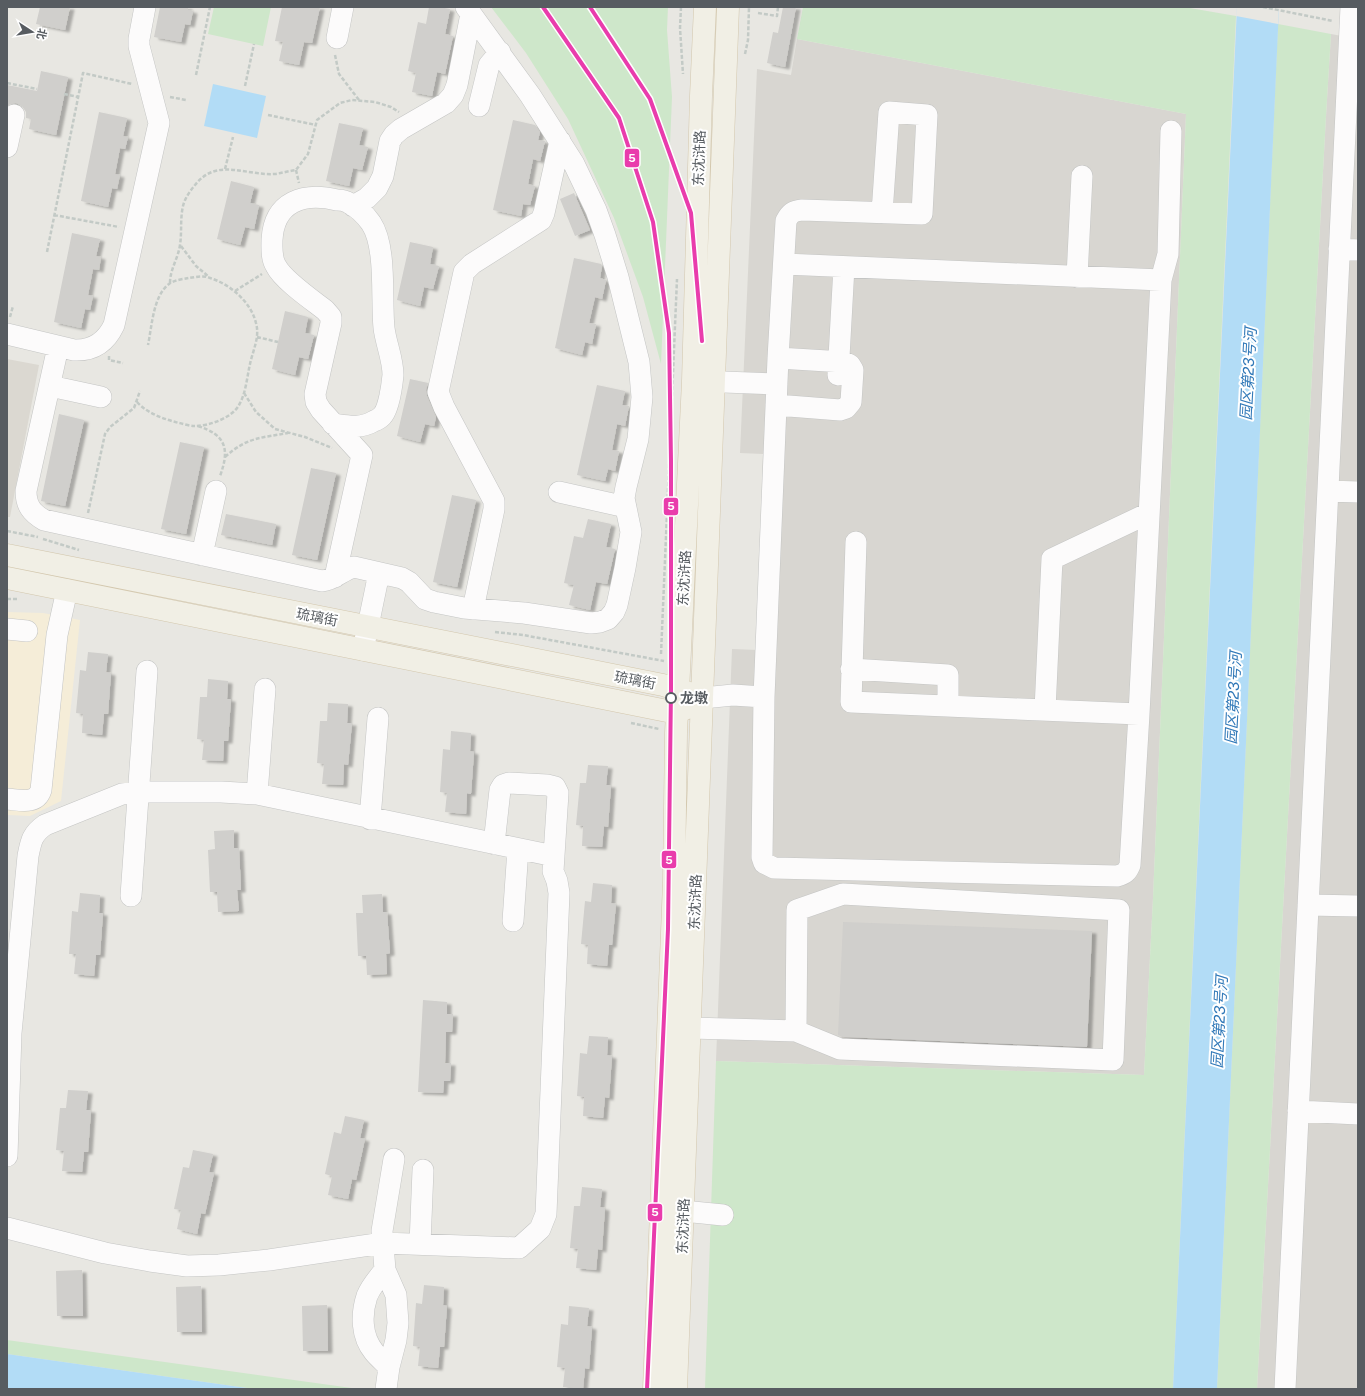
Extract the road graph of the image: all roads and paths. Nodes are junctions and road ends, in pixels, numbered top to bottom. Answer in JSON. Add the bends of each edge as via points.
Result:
{"nodes":[{"id":1,"x":145,"y":7,"type":"edge"},
{"id":2,"x":210,"y":7,"type":"edge"},
{"id":3,"x":343,"y":7,"type":"edge"},
{"id":4,"x":705,"y":7,"type":"edge"},
{"id":5,"x":728,"y":7,"type":"edge"},
{"id":6,"x":778,"y":7,"type":"edge"},
{"id":7,"x":1263,"y":7,"type":"edge"},
{"id":8,"x":469,"y":10,"type":"edge"},
{"id":9,"x":758,"y":13,"type":"dead end"},
{"id":10,"x":1350,"y":16,"type":"edge"},
{"id":11,"x":337,"y":38,"type":"joint"},
{"id":12,"x":254,"y":44,"type":"dead end"},
{"id":13,"x":500,"y":52,"type":"junction"},
{"id":14,"x":196,"y":75,"type":"dead end"},
{"id":15,"x":7,"y":83,"type":"edge"},
{"id":16,"x":245,"y":86,"type":"dead end"},
{"id":17,"x":150,"y":88,"type":"junction"},
{"id":18,"x":37,"y":89,"type":"dead end"},
{"id":19,"x":64,"y":94,"type":"dead end"},
{"id":20,"x":78,"y":97,"type":"junction"},
{"id":21,"x":359,"y":101,"type":"junction"},
{"id":22,"x":479,"y":106,"type":"dead end"},
{"id":23,"x":14,"y":115,"type":"dead end"},
{"id":24,"x":268,"y":115,"type":"dead end"},
{"id":25,"x":316,"y":125,"type":"junction"},
{"id":26,"x":409,"y":125,"type":"junction"},
{"id":27,"x":1170,"y":131,"type":"dead end"},
{"id":28,"x":233,"y":138,"type":"dead end"},
{"id":29,"x":560,"y":141,"type":"junction"},
{"id":30,"x":7,"y":147,"type":"edge"},
{"id":31,"x":225,"y":169,"type":"junction"},
{"id":32,"x":1082,"y":176,"type":"dead end"},
{"id":33,"x":353,"y":206,"type":"junction"},
{"id":34,"x":882,"y":213,"type":"junction"},
{"id":35,"x":54,"y":215,"type":"junction"},
{"id":36,"x":136,"y":230,"type":"junction"},
{"id":37,"x":180,"y":245,"type":"junction"},
{"id":38,"x":1348,"y":249,"type":"edge"},
{"id":39,"x":47,"y":252,"type":"dead end"},
{"id":40,"x":784,"y":264,"type":"junction"},
{"id":41,"x":844,"y":267,"type":"junction"},
{"id":42,"x":278,"y":270,"type":"junction"},
{"id":43,"x":209,"y":277,"type":"junction"},
{"id":44,"x":1077,"y":277,"type":"junction"},
{"id":45,"x":1161,"y":280,"type":"junction"},
{"id":46,"x":170,"y":283,"type":"junction"},
{"id":47,"x":235,"y":291,"type":"junction"},
{"id":48,"x":7,"y":334,"type":"edge"},
{"id":49,"x":257,"y":338,"type":"junction"},
{"id":50,"x":278,"y":342,"type":"dead end"},
{"id":51,"x":148,"y":345,"type":"dead end"},
{"id":52,"x":58,"y":347,"type":"junction"},
{"id":53,"x":778,"y":358,"type":"junction"},
{"id":54,"x":838,"y":361,"type":"junction"},
{"id":55,"x":704,"y":381,"type":"junction"},
{"id":56,"x":777,"y":384,"type":"junction"},
{"id":57,"x":50,"y":386,"type":"junction"},
{"id":58,"x":140,"y":391,"type":"dead end"},
{"id":59,"x":244,"y":393,"type":"junction"},
{"id":60,"x":101,"y":397,"type":"dead end"},
{"id":61,"x":137,"y":402,"type":"junction"},
{"id":62,"x":776,"y":405,"type":"junction"},
{"id":63,"x":334,"y":424,"type":"junction"},
{"id":64,"x":198,"y":426,"type":"junction"},
{"id":65,"x":289,"y":433,"type":"junction"},
{"id":66,"x":225,"y":457,"type":"junction"},
{"id":67,"x":361,"y":458,"type":"junction"},
{"id":68,"x":216,"y":491,"type":"joint"},
{"id":69,"x":1328,"y":491,"type":"junction"},
{"id":70,"x":559,"y":492,"type":"dead end"},
{"id":71,"x":1358,"y":492,"type":"edge"},
{"id":72,"x":626,"y":508,"type":"junction"},
{"id":73,"x":1149,"y":513,"type":"junction"},
{"id":74,"x":85,"y":530,"type":"junction"},
{"id":75,"x":856,"y":542,"type":"dead end"},
{"id":76,"x":7,"y":555,"type":"edge"},
{"id":77,"x":202,"y":555,"type":"junction"},
{"id":78,"x":379,"y":573,"type":"junction"},
{"id":79,"x":334,"y":577,"type":"junction"},
{"id":80,"x":7,"y":578,"type":"edge"},
{"id":81,"x":67,"y":590,"type":"junction"},
{"id":82,"x":473,"y":609,"type":"junction"},
{"id":83,"x":368,"y":627,"type":"junction"},
{"id":84,"x":363,"y":650,"type":"junction"},
{"id":85,"x":852,"y":669,"type":"junction"},
{"id":86,"x":147,"y":671,"type":"dead end"},
{"id":87,"x":265,"y":689,"type":"dead end"},
{"id":88,"x":678,"y":689,"type":"junction"},
{"id":89,"x":764,"y":697,"type":"junction"},
{"id":90,"x":703,"y":698,"type":"junction"},
{"id":91,"x":948,"y":706,"type":"junction"},
{"id":92,"x":1045,"y":710,"type":"junction"},
{"id":93,"x":677,"y":713,"type":"junction"},
{"id":94,"x":1139,"y":714,"type":"junction"},
{"id":95,"x":378,"y":718,"type":"dead end"},
{"id":96,"x":139,"y":792,"type":"junction"},
{"id":97,"x":257,"y":794,"type":"junction"},
{"id":98,"x":7,"y":799,"type":"edge"},
{"id":99,"x":370,"y":819,"type":"junction"},
{"id":100,"x":494,"y":844,"type":"junction"},
{"id":101,"x":518,"y":849,"type":"junction"},
{"id":102,"x":554,"y":856,"type":"junction"},
{"id":103,"x":131,"y":896,"type":"dead end"},
{"id":104,"x":1308,"y":905,"type":"junction"},
{"id":105,"x":1358,"y":906,"type":"edge"},
{"id":106,"x":513,"y":921,"type":"dead end"},
{"id":107,"x":10,"y":1024,"type":"edge"},
{"id":108,"x":690,"y":1028,"type":"junction"},
{"id":109,"x":796,"y":1031,"type":"junction"},
{"id":110,"x":1298,"y":1111,"type":"junction"},
{"id":111,"x":1358,"y":1114,"type":"edge"},
{"id":112,"x":7,"y":1156,"type":"edge"},
{"id":113,"x":394,"y":1159,"type":"dead end"},
{"id":114,"x":423,"y":1170,"type":"dead end"},
{"id":115,"x":683,"y":1211,"type":"junction"},
{"id":116,"x":723,"y":1215,"type":"dead end"},
{"id":117,"x":7,"y":1228,"type":"edge"},
{"id":118,"x":383,"y":1243,"type":"junction"},
{"id":119,"x":420,"y":1244,"type":"junction"},
{"id":120,"x":385,"y":1270,"type":"junction"},
{"id":121,"x":389,"y":1367,"type":"junction"},
{"id":122,"x":386,"y":1389,"type":"edge"},
{"id":123,"x":654,"y":1389,"type":"edge"},
{"id":124,"x":676,"y":1389,"type":"edge"},
{"id":125,"x":1285,"y":1389,"type":"edge"}],
"edges":[{"from":1,"to":17,"type":"street","via":[[139,38]]},
{"from":2,"to":14,"type":"path"},
{"from":3,"to":11,"type":"street"},
{"from":4,"to":55,"type":"main road","name":"东沈浒路","via":[[701,96]]},
{"from":5,"to":55,"type":"main road","name":"东沈浒路"},
{"from":6,"to":9,"type":"path","via":[[776,16]]},
{"from":7,"to":10,"type":"path"},
{"from":8,"to":13,"type":"street"},
{"from":8,"to":26,"type":"street","via":[[457,85],[453,95],[446,103]]},
{"from":10,"to":38,"type":"street"},
{"from":11,"to":21,"type":"path","via":[[335,55],[339,74]]},
{"from":12,"to":16,"type":"path"},
{"from":13,"to":22,"type":"street","via":[[489,65]]},
{"from":13,"to":29,"type":"street"},
{"from":15,"to":18,"type":"path"},
{"from":17,"to":20,"type":"path","via":[[83,73]]},
{"from":17,"to":36,"type":"street","via":[[159,123]]},
{"from":19,"to":20,"type":"path"},
{"from":20,"to":35,"type":"path"},
{"from":21,"to":25,"type":"path","via":[[340,103],[318,120]]},
{"from":21,"to":26,"type":"path","via":[[391,107],[406,117]]},
{"from":23,"to":30,"type":"street"},
{"from":24,"to":25,"type":"path"},
{"from":25,"to":31,"type":"path","via":[[308,154],[296,170],[274,174]]},
{"from":26,"to":33,"type":"street","via":[[394,135],[390,141],[383,176],[377,188],[368,198]]},
{"from":27,"to":45,"type":"street","via":[[1168,254]]},
{"from":28,"to":31,"type":"path"},
{"from":29,"to":72,"type":"street","via":[[574,164],[605,235],[639,362],[642,397],[638,439],[624,498]]},
{"from":29,"to":82,"type":"street","via":[[541,220],[472,264],[464,272],[438,392],[494,501]]},
{"from":31,"to":37,"type":"path","via":[[207,174],[190,191],[183,206]]},
{"from":32,"to":44,"type":"street"},
{"from":33,"to":42,"type":"street","via":[[349,202],[315,196],[290,204],[275,221],[272,251]]},
{"from":33,"to":63,"type":"street","via":[[372,224],[377,237],[382,260],[384,329],[393,375],[387,406],[382,416],[362,427]]},
{"from":34,"to":34,"type":"street","via":[[888,112],[927,115],[922,214]]},
{"from":34,"to":40,"type":"street","via":[[795,211],[786,221]]},
{"from":35,"to":36,"type":"path"},
{"from":35,"to":39,"type":"path"},
{"from":36,"to":52,"type":"street","via":[[114,325],[109,336],[93,347],[82,350]]},
{"from":37,"to":43,"type":"path","via":[[196,266]]},
{"from":37,"to":46,"type":"path","via":[[170,274]]},
{"from":38,"to":69,"type":"street"},
{"from":40,"to":41,"type":"street"},
{"from":40,"to":53,"type":"street"},
{"from":41,"to":44,"type":"street"},
{"from":41,"to":54,"type":"street"},
{"from":42,"to":47,"type":"path","via":[[264,273]]},
{"from":42,"to":63,"type":"street","via":[[331,317],[315,394],[316,402]]},
{"from":43,"to":46,"type":"path","via":[[198,276]]},
{"from":43,"to":47,"type":"path"},
{"from":44,"to":45,"type":"street"},
{"from":45,"to":73,"type":"street"},
{"from":46,"to":51,"type":"path","via":[[160,293],[156,303]]},
{"from":47,"to":49,"type":"path","via":[[245,302],[256,322]]},
{"from":48,"to":52,"type":"street"},
{"from":49,"to":50,"type":"path"},
{"from":49,"to":59,"type":"path"},
{"from":52,"to":57,"type":"street"},
{"from":53,"to":54,"type":"street"},
{"from":53,"to":56,"type":"street"},
{"from":54,"to":62,"type":"street","via":[[850,365],[853,370],[850,402],[846,408],[840,410]]},
{"from":55,"to":56,"type":"street"},
{"from":55,"to":88,"type":"main road","name":"东沈浒路"},
{"from":55,"to":90,"type":"main road","name":"东沈浒路"},
{"from":56,"to":62,"type":"street"},
{"from":57,"to":60,"type":"street"},
{"from":57,"to":74,"type":"street","via":[[26,491],[28,504],[31,510],[44,520]]},
{"from":58,"to":61,"type":"path"},
{"from":59,"to":64,"type":"path","via":[[239,406],[232,413],[220,420]]},
{"from":59,"to":65,"type":"path","via":[[256,412],[275,429]]},
{"from":61,"to":64,"type":"path","via":[[150,413]]},
{"from":61,"to":74,"type":"path","via":[[134,408],[105,434]]},
{"from":62,"to":89,"type":"street"},
{"from":63,"to":67,"type":"street","via":[[362,454]]},
{"from":64,"to":66,"type":"path","via":[[220,437]]},
{"from":65,"to":66,"type":"path","via":[[249,440]]},
{"from":65,"to":67,"type":"path"},
{"from":66,"to":68,"type":"path"},
{"from":67,"to":79,"type":"street"},
{"from":68,"to":77,"type":"street"},
{"from":69,"to":71,"type":"street"},
{"from":69,"to":104,"type":"street"},
{"from":70,"to":72,"type":"street"},
{"from":72,"to":82,"type":"street","via":[[631,532],[617,605],[608,619],[592,624],[524,613]]},
{"from":73,"to":92,"type":"street","via":[[1052,559]]},
{"from":73,"to":94,"type":"street"},
{"from":74,"to":77,"type":"street"},
{"from":75,"to":85,"type":"street"},
{"from":76,"to":83,"type":"main road","name":"琉璃街"},
{"from":77,"to":79,"type":"street","via":[[322,581]]},
{"from":78,"to":79,"type":"street","via":[[354,567],[347,568]]},
{"from":78,"to":82,"type":"street","via":[[402,578],[425,599]]},
{"from":78,"to":83,"type":"street"},
{"from":80,"to":81,"type":"main road","name":"琉璃街"},
{"from":81,"to":84,"type":"main road","name":"琉璃街"},
{"from":81,"to":98,"type":"street","via":[[57,635],[40,795],[30,801]]},
{"from":83,"to":84,"type":"street"},
{"from":83,"to":88,"type":"main road","name":"琉璃街"},
{"from":84,"to":93,"type":"main road","name":"琉璃街"},
{"from":85,"to":91,"type":"street","via":[[948,675]]},
{"from":85,"to":91,"type":"street","via":[[851,702]]},
{"from":86,"to":96,"type":"street"},
{"from":87,"to":97,"type":"street"},
{"from":88,"to":90,"type":"main road","name":"琉璃街"},
{"from":88,"to":93,"type":"main road","name":"东沈浒路"},
{"from":89,"to":90,"type":"street","via":[[733,695]]},
{"from":89,"to":94,"type":"street","via":[[762,857],[764,864],[774,868],[1117,876],[1124,874],[1130,865]]},
{"from":90,"to":93,"type":"main road"},
{"from":90,"to":108,"type":"main road","name":"东沈浒路"},
{"from":91,"to":92,"type":"street"},
{"from":92,"to":94,"type":"street"},
{"from":93,"to":123,"type":"main road","name":"东沈浒路","via":[[674,882]]},
{"from":95,"to":99,"type":"street"},
{"from":96,"to":97,"type":"street"},
{"from":96,"to":103,"type":"street"},
{"from":96,"to":107,"type":"street","via":[[107,799],[44,825],[37,831],[28,856]]},
{"from":97,"to":99,"type":"street"},
{"from":99,"to":100,"type":"street"},
{"from":100,"to":101,"type":"street"},
{"from":100,"to":102,"type":"street","via":[[500,790],[503,785],[547,785],[555,787],[558,793]]},
{"from":101,"to":102,"type":"street"},
{"from":101,"to":106,"type":"street"},
{"from":102,"to":119,"type":"street","via":[[553,871],[559,893],[546,1214],[540,1229],[519,1248]]},
{"from":104,"to":105,"type":"street"},
{"from":104,"to":110,"type":"street"},
{"from":107,"to":112,"type":"street"},
{"from":108,"to":109,"type":"street"},
{"from":108,"to":115,"type":"main road","name":"东沈浒路"},
{"from":109,"to":109,"type":"street","via":[[840,1050],[1113,1060],[1119,910],[843,894],[797,910]]},
{"from":110,"to":111,"type":"street"},
{"from":110,"to":125,"type":"street"},
{"from":113,"to":118,"type":"street","via":[[382,1231]]},
{"from":114,"to":119,"type":"street"},
{"from":115,"to":116,"type":"street"},
{"from":115,"to":124,"type":"main road","name":"东沈浒路"},
{"from":117,"to":118,"type":"street","via":[[106,1253],[187,1266],[269,1260]]},
{"from":118,"to":119,"type":"street"},
{"from":118,"to":120,"type":"street"},
{"from":120,"to":121,"type":"street","via":[[396,1295],[398,1307],[396,1340]]},
{"from":120,"to":121,"type":"street","via":[[368,1295],[363,1318],[364,1334],[373,1352]]},
{"from":121,"to":122,"type":"street"}]}
